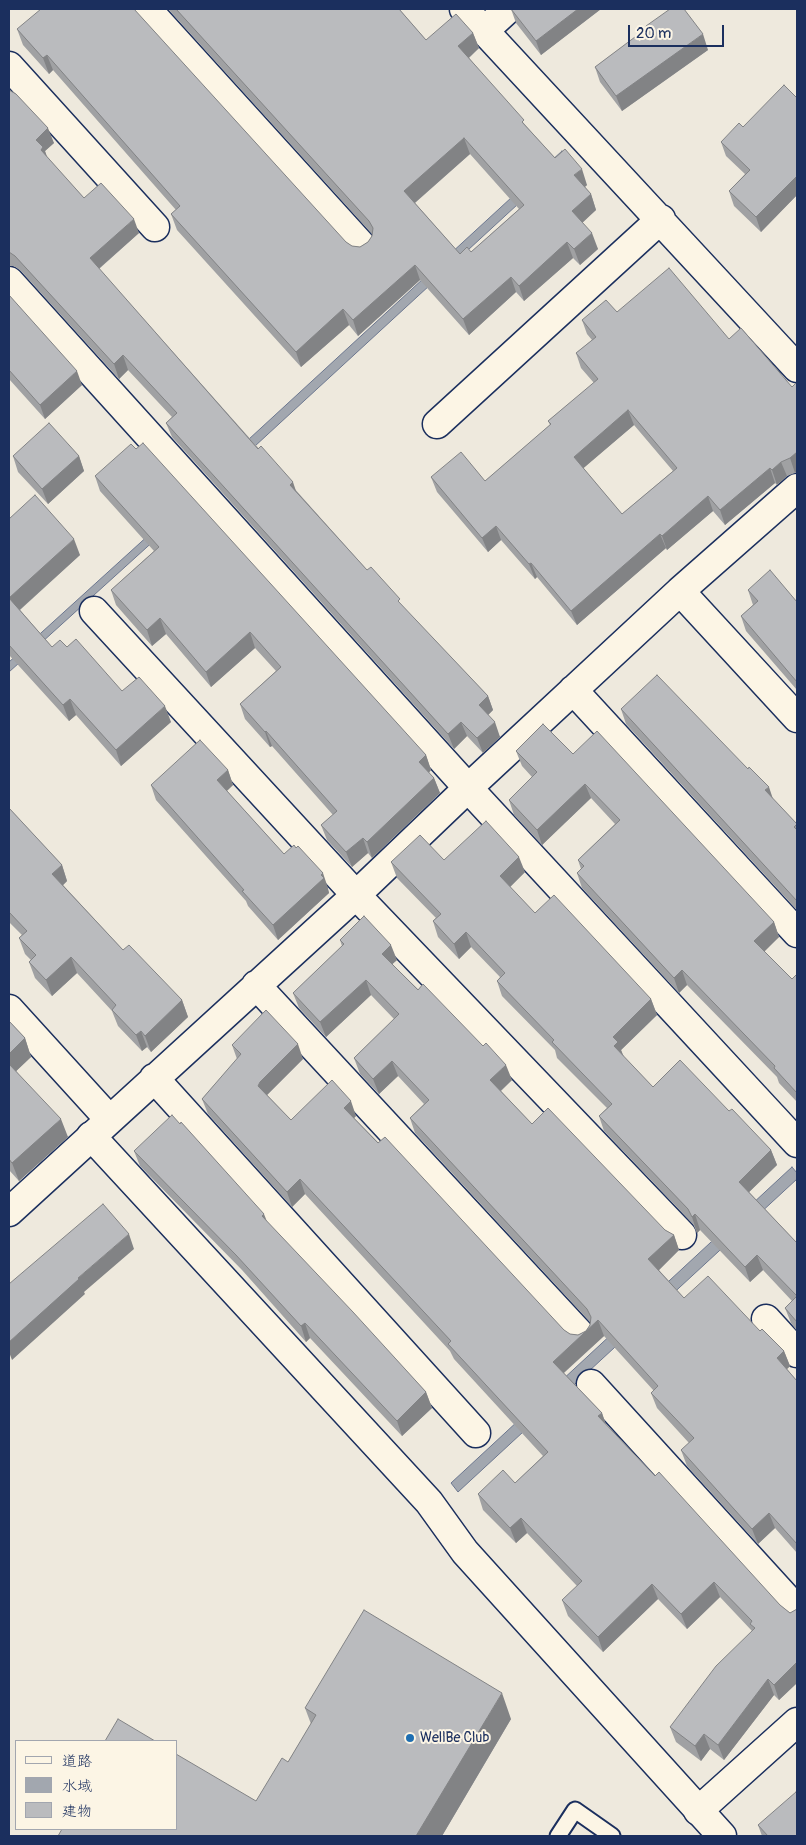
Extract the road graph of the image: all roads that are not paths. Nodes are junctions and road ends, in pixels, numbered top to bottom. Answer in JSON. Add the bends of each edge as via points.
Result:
{"nodes":[{"id":1,"x":147,"y":9,"type":"edge"},
{"id":2,"x":464,"y":9,"type":"edge"},
{"id":3,"x":508,"y":9,"type":"edge"},
{"id":4,"x":484,"y":31,"type":"junction"},
{"id":5,"x":9,"y":66,"type":"edge"},
{"id":6,"x":661,"y":219,"type":"junction"},
{"id":7,"x":155,"y":227,"type":"dead end"},
{"id":8,"x":364,"y":247,"type":"edge"},
{"id":9,"x":9,"y":281,"type":"edge"},
{"id":10,"x":797,"y":368,"type":"edge"},
{"id":11,"x":438,"y":424,"type":"dead end"},
{"id":12,"x":797,"y":488,"type":"edge"},
{"id":13,"x":680,"y":591,"type":"junction"},
{"id":14,"x":94,"y":612,"type":"dead end"},
{"id":15,"x":573,"y":690,"type":"junction"},
{"id":16,"x":797,"y":718,"type":"edge"},
{"id":17,"x":468,"y":788,"type":"junction"},
{"id":18,"x":356,"y":895,"type":"junction"},
{"id":19,"x":797,"y":933,"type":"edge"},
{"id":20,"x":256,"y":985,"type":"junction"},
{"id":21,"x":9,"y":1009,"type":"edge"},
{"id":22,"x":154,"y":1078,"type":"junction"},
{"id":23,"x":100,"y":1127,"type":"junction"},
{"id":24,"x":797,"y":1143,"type":"edge"},
{"id":25,"x":9,"y":1212,"type":"edge"},
{"id":26,"x":682,"y":1235,"type":"dead end"},
{"id":27,"x":766,"y":1319,"type":"dead end"},
{"id":28,"x":582,"y":1335,"type":"edge"},
{"id":29,"x":797,"y":1353,"type":"edge"},
{"id":30,"x":591,"y":1384,"type":"dead end"},
{"id":31,"x":476,"y":1433,"type":"dead end"},
{"id":32,"x":797,"y":1610,"type":"edge"},
{"id":33,"x":797,"y":1722,"type":"edge"},
{"id":34,"x":698,"y":1811,"type":"junction"},
{"id":35,"x":558,"y":1836,"type":"edge"},
{"id":36,"x":612,"y":1836,"type":"edge"},
{"id":37,"x":722,"y":1836,"type":"edge"}],
"edges":[{"from":1,"to":8,"type":"street"},
{"from":2,"to":4,"type":"street"},
{"from":3,"to":4,"type":"street"},
{"from":4,"to":6,"type":"street"},
{"from":5,"to":7,"type":"street"},
{"from":6,"to":10,"type":"street"},
{"from":6,"to":11,"type":"street"},
{"from":9,"to":17,"type":"street"},
{"from":12,"to":13,"type":"street"},
{"from":13,"to":15,"type":"street"},
{"from":13,"to":16,"type":"street"},
{"from":14,"to":18,"type":"street"},
{"from":15,"to":17,"type":"street"},
{"from":15,"to":19,"type":"street"},
{"from":17,"to":18,"type":"street"},
{"from":17,"to":24,"type":"street"},
{"from":18,"to":20,"type":"street"},
{"from":18,"to":26,"type":"street"},
{"from":20,"to":22,"type":"street"},
{"from":20,"to":28,"type":"street"},
{"from":21,"to":23,"type":"street"},
{"from":22,"to":23,"type":"street"},
{"from":22,"to":31,"type":"street"},
{"from":23,"to":25,"type":"street"},
{"from":23,"to":34,"type":"street","via":[[429,1502],[464,1552]]},
{"from":27,"to":29,"type":"street"},
{"from":30,"to":32,"type":"street"},
{"from":33,"to":34,"type":"street"},
{"from":34,"to":37,"type":"street"},
{"from":35,"to":36,"type":"lane","via":[[575,1810]]}]}
